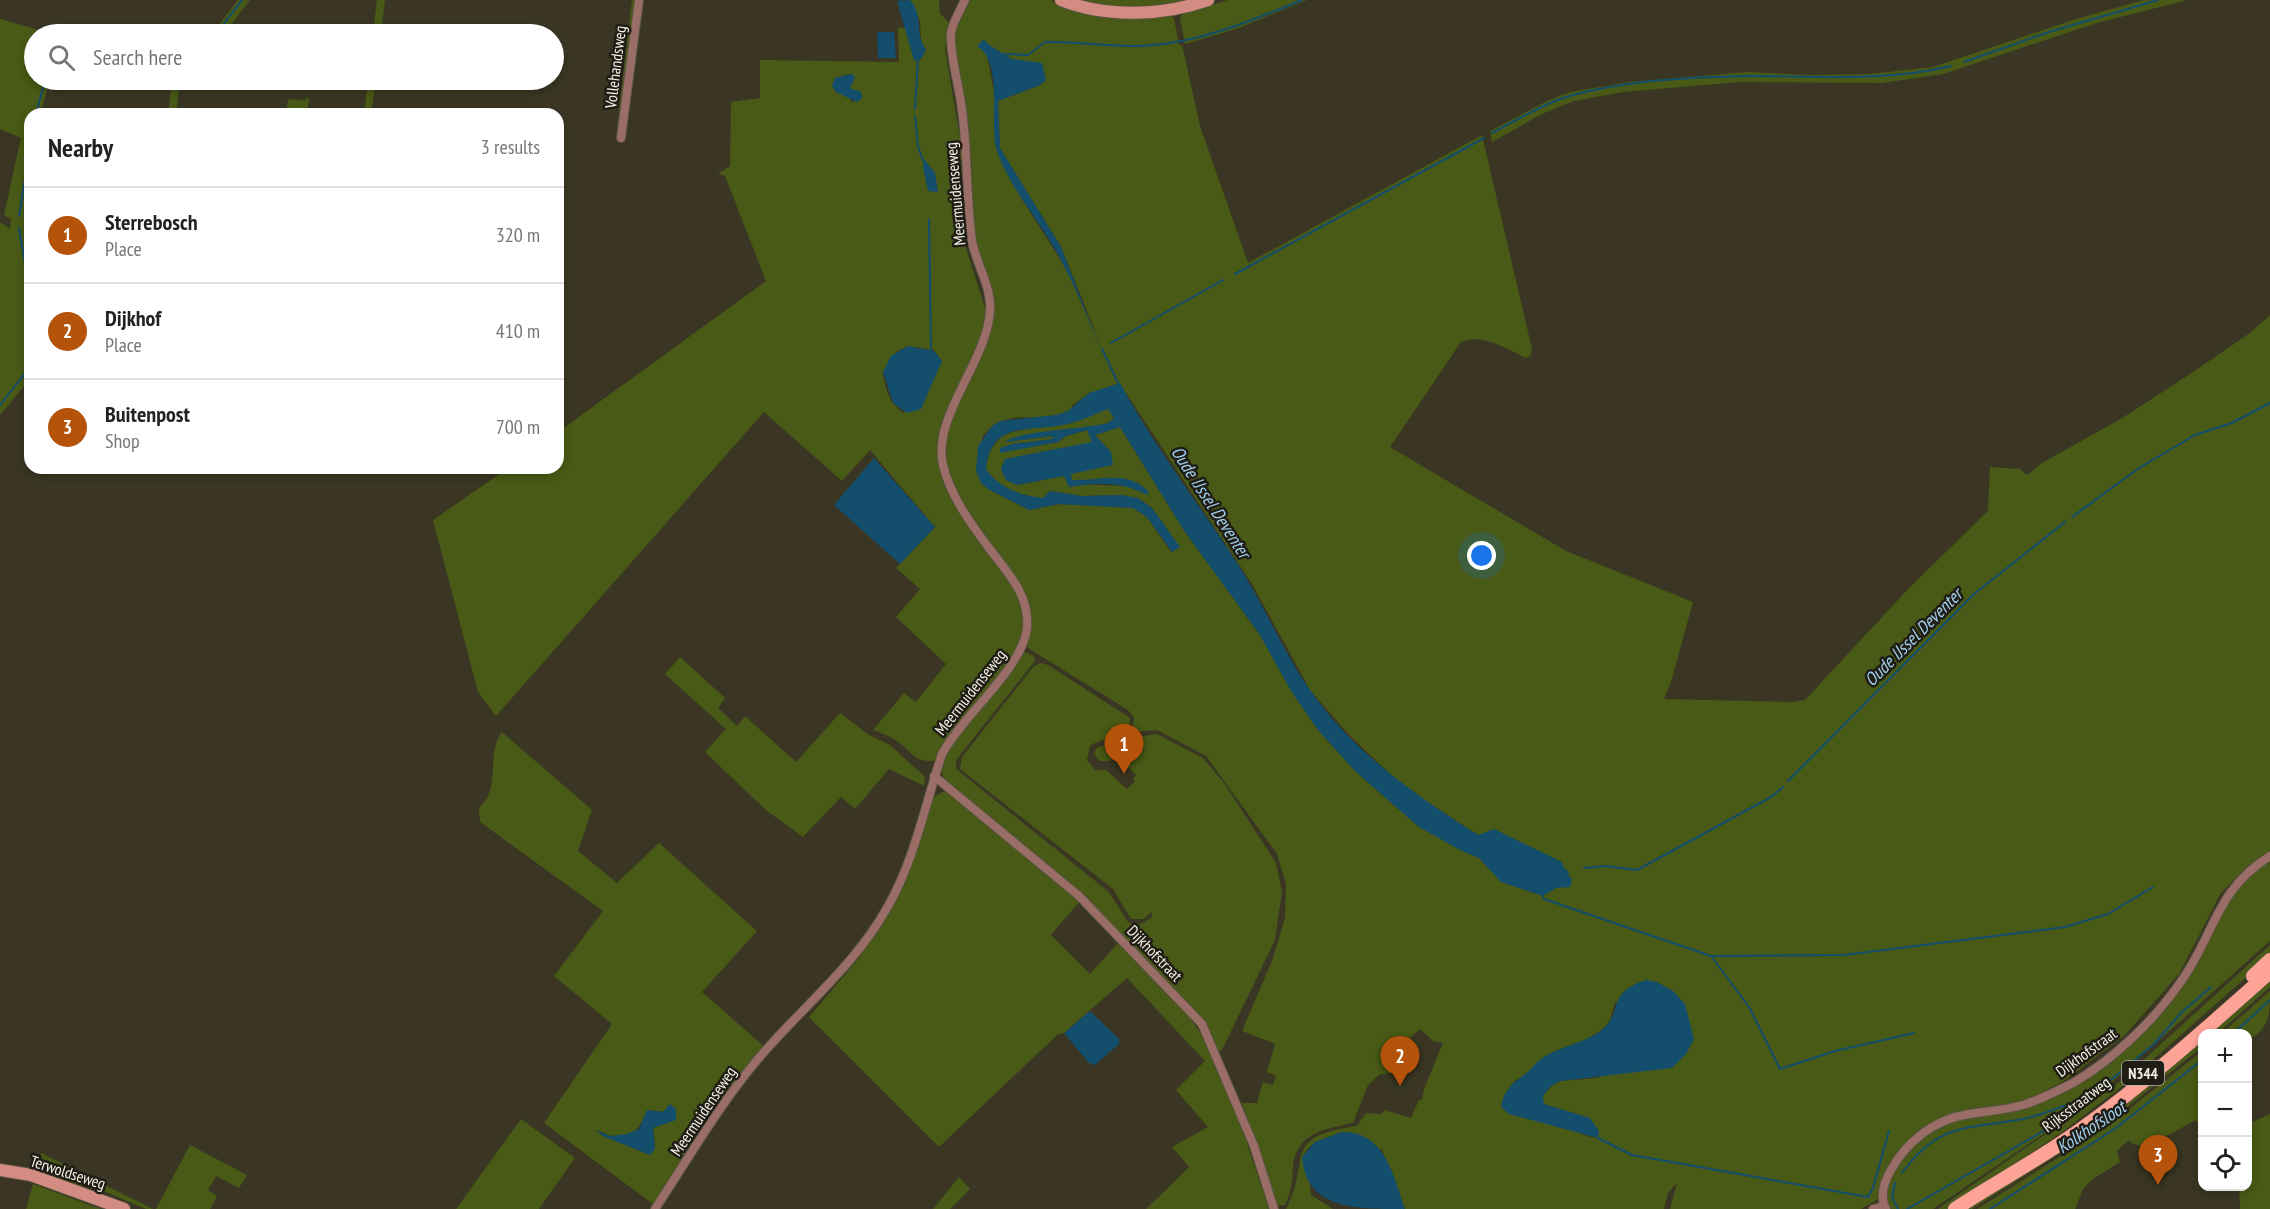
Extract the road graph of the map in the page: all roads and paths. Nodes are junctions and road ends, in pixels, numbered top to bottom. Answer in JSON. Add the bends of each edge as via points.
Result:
{"nodes":[{"id":1,"x":639,"y":0,"type":"edge"},
{"id":2,"x":965,"y":0,"type":"edge"},
{"id":3,"x":1060,"y":0,"type":"edge"},
{"id":4,"x":1208,"y":0,"type":"edge"},
{"id":5,"x":621,"y":138,"type":"dead end"},
{"id":6,"x":934,"y":776,"type":"junction"},
{"id":7,"x":2270,"y":856,"type":"edge"},
{"id":8,"x":2270,"y":960,"type":"edge"},
{"id":9,"x":2270,"y":972,"type":"edge"},
{"id":10,"x":0,"y":1170,"type":"edge"},
{"id":11,"x":2007,"y":1176,"type":"junction"},
{"id":12,"x":1885,"y":1207,"type":"edge"},
{"id":13,"x":124,"y":1209,"type":"edge"},
{"id":14,"x":655,"y":1209,"type":"edge"},
{"id":15,"x":1274,"y":1209,"type":"edge"},
{"id":16,"x":1873,"y":1209,"type":"edge"},
{"id":17,"x":1955,"y":1209,"type":"edge"}],
"edges":[{"from":1,"to":5,"type":"street","name":"Vollehandsweg"},
{"from":2,"to":6,"type":"street","name":"Meermuidenseweg","via":[[951,35],[968,160],[972,239],[989,295],[990,312],[976,362],[944,432],[943,464],[960,505],[1018,586],[1026,609],[1027,628],[1016,658],[951,739]]},
{"from":3,"to":4,"type":"street","via":[[1128,12],[1175,9]]},
{"from":6,"to":14,"type":"street","name":"Meermuidenseweg","via":[[901,881],[888,908],[857,955],[737,1086]]},
{"from":6,"to":15,"type":"street","name":"Dijkhofstraat","via":[[1079,896],[1202,1024],[1254,1146]]},
{"from":7,"to":12,"type":"street","name":"Dijkhofstraat","via":[[2230,890],[2181,982],[2119,1049],[2049,1095],[2021,1106],[1967,1114],[1926,1130],[1908,1144],[1887,1177],[1882,1193]]},
{"from":8,"to":11,"type":"main road","name":"Rijksstraatweg","number":"N344","via":[[2134,1081]]},
{"from":9,"to":11,"type":"main road","name":"Rijksstraatweg","number":"N344","via":[[2148,1079],[2078,1132]]},
{"from":10,"to":13,"type":"street","name":"Terwoldseweg","via":[[31,1175]]},
{"from":11,"to":17,"type":"main road","name":"Rijksstraatweg","number":"N344"},
{"from":12,"to":16,"type":"street","name":"Dijkhofstraat"}]}
